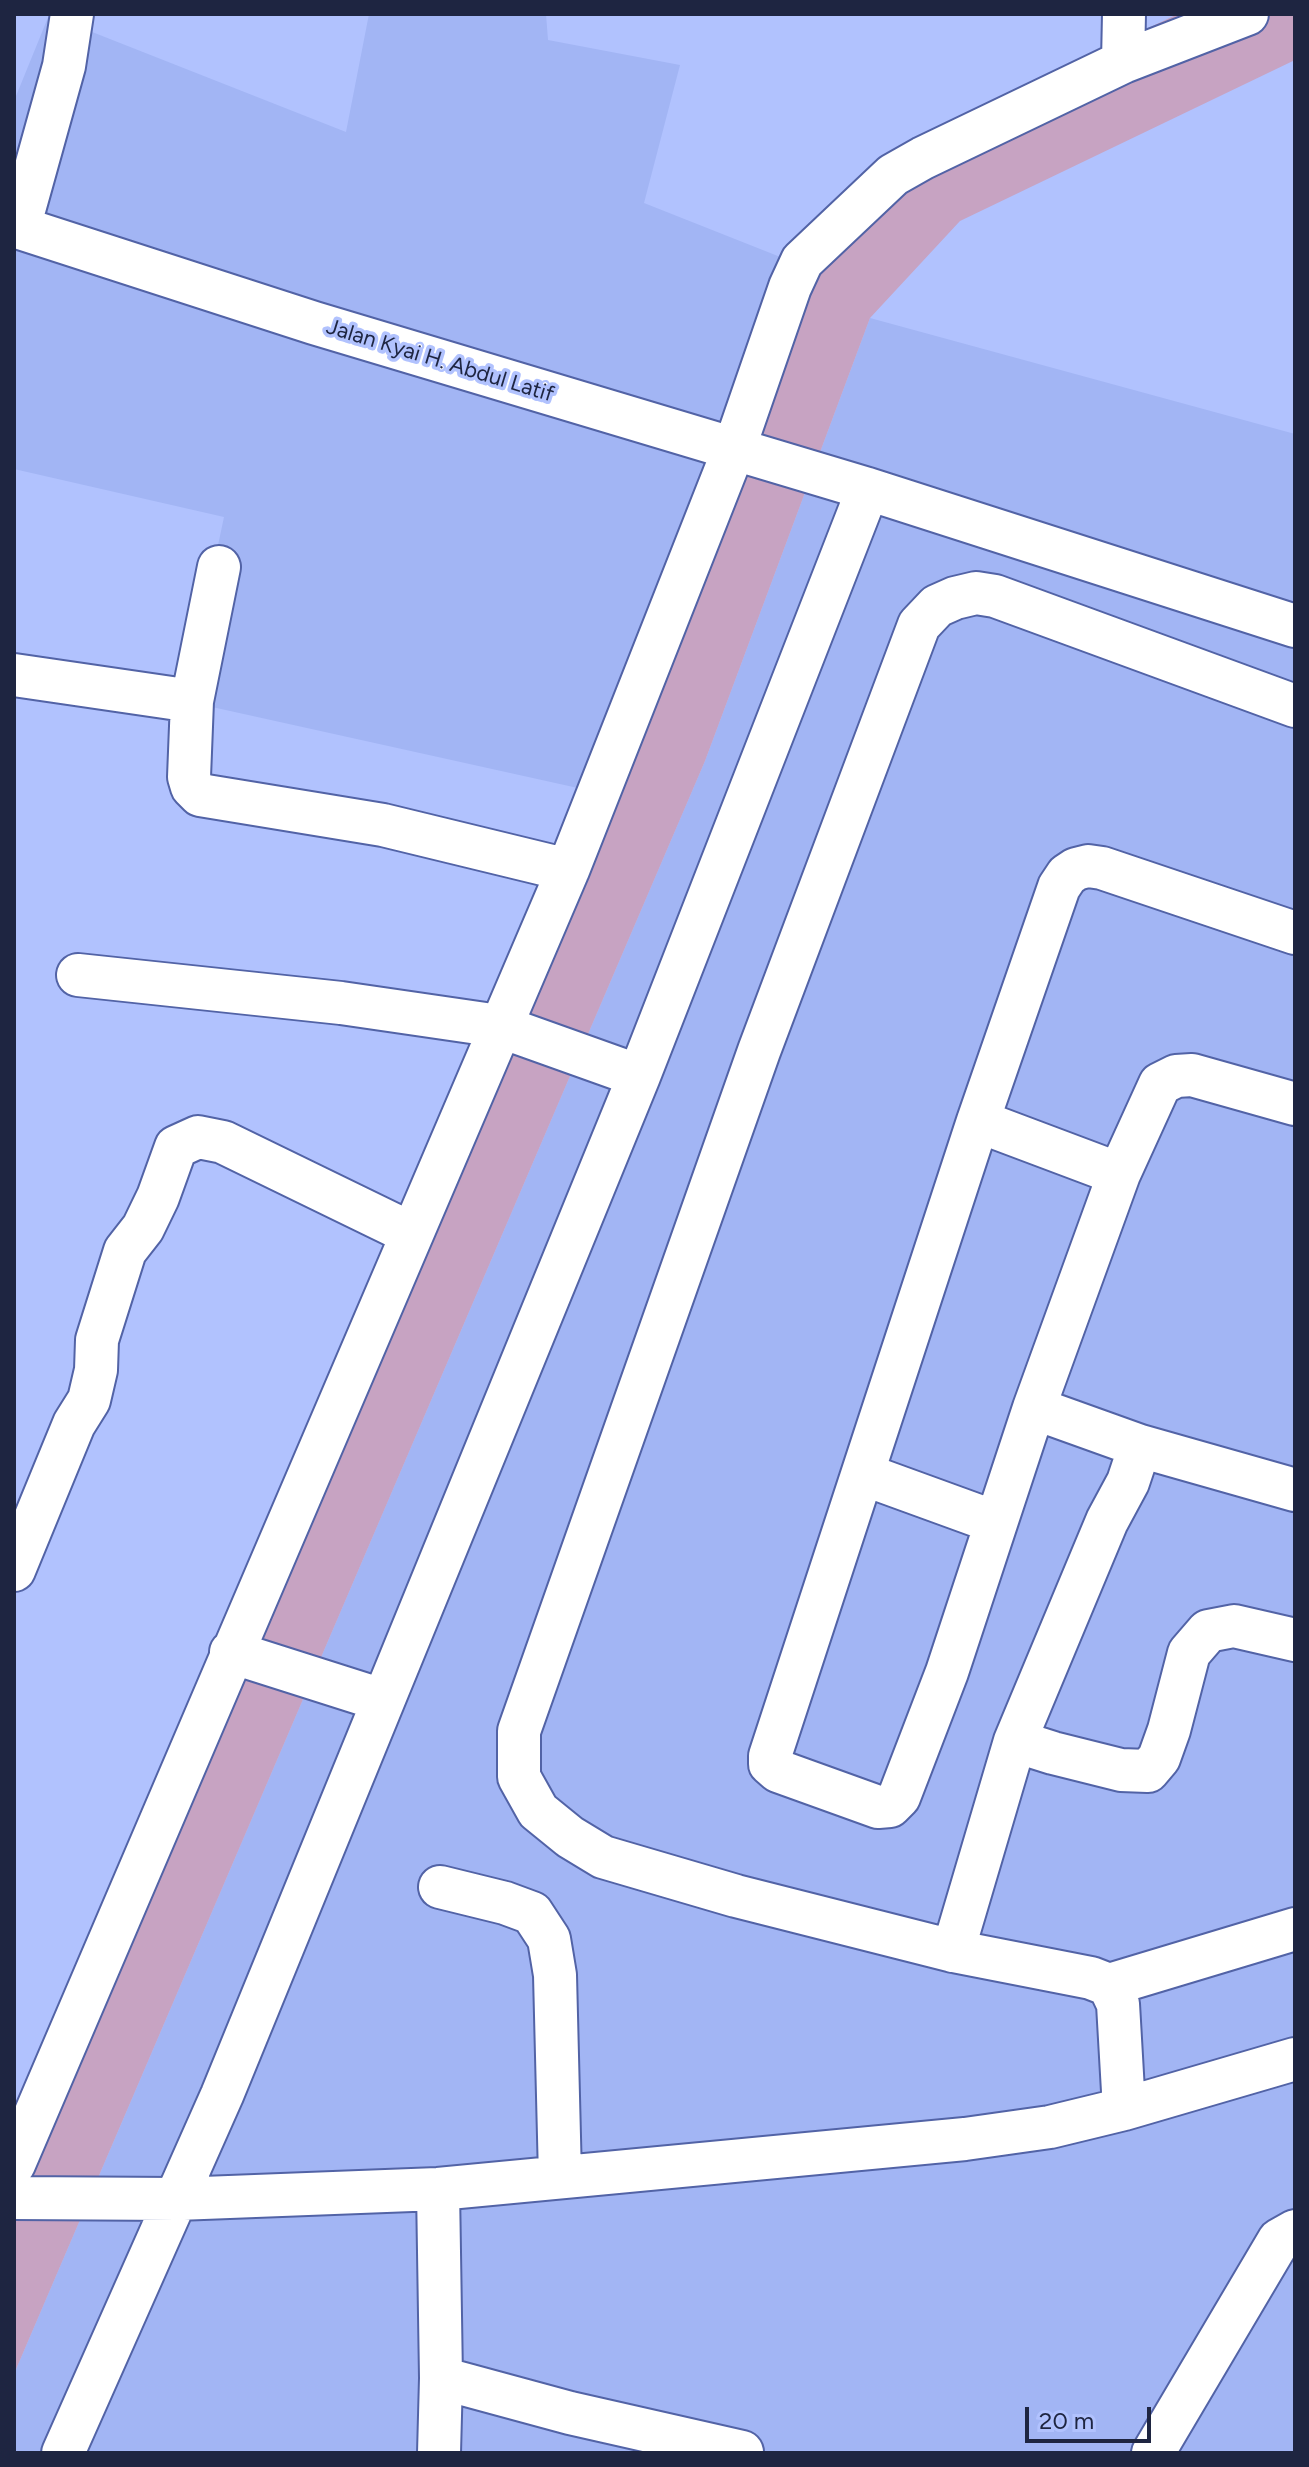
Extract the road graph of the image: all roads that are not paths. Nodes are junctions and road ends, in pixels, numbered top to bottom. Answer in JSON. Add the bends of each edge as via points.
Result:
{"nodes":[{"id":1,"x":72,"y":14,"type":"edge"},
{"id":2,"x":1124,"y":14,"type":"edge"},
{"id":3,"x":1247,"y":14,"type":"edge"},
{"id":4,"x":1123,"y":62,"type":"junction"},
{"id":5,"x":17,"y":227,"type":"edge"},
{"id":6,"x":734,"y":449,"type":"junction"},
{"id":7,"x":868,"y":489,"type":"junction"},
{"id":8,"x":219,"y":567,"type":"dead end"},
{"id":9,"x":1295,"y":626,"type":"edge"},
{"id":10,"x":14,"y":675,"type":"edge"},
{"id":11,"x":192,"y":701,"type":"junction"},
{"id":12,"x":1295,"y":706,"type":"edge"},
{"id":13,"x":568,"y":870,"type":"junction"},
{"id":14,"x":1295,"y":933,"type":"edge"},
{"id":15,"x":78,"y":975,"type":"dead end"},
{"id":16,"x":499,"y":1026,"type":"junction"},
{"id":17,"x":639,"y":1076,"type":"junction"},
{"id":18,"x":1295,"y":1104,"type":"edge"},
{"id":19,"x":978,"y":1121,"type":"junction"},
{"id":20,"x":1119,"y":1174,"type":"junction"},
{"id":21,"x":412,"y":1234,"type":"junction"},
{"id":22,"x":1034,"y":1408,"type":"junction"},
{"id":23,"x":1140,"y":1446,"type":"junction"},
{"id":24,"x":863,"y":1474,"type":"junction"},
{"id":25,"x":1295,"y":1490,"type":"edge"},
{"id":26,"x":995,"y":1522,"type":"junction"},
{"id":27,"x":14,"y":1570,"type":"edge"},
{"id":28,"x":1295,"y":1640,"type":"edge"},
{"id":29,"x":231,"y":1652,"type":"junction"},
{"id":30,"x":382,"y":1700,"type":"junction"},
{"id":31,"x":1015,"y":1741,"type":"junction"},
{"id":32,"x":440,"y":1887,"type":"dead end"},
{"id":33,"x":1295,"y":1929,"type":"edge"},
{"id":34,"x":953,"y":1951,"type":"junction"},
{"id":35,"x":1109,"y":1985,"type":"junction"},
{"id":36,"x":1295,"y":2059,"type":"edge"},
{"id":37,"x":1124,"y":2109,"type":"junction"},
{"id":38,"x":17,"y":2157,"type":"edge"},
{"id":39,"x":560,"y":2177,"type":"junction"},
{"id":40,"x":438,"y":2189,"type":"junction"},
{"id":41,"x":14,"y":2198,"type":"edge"},
{"id":42,"x":177,"y":2199,"type":"junction"},
{"id":43,"x":1295,"y":2231,"type":"edge"},
{"id":44,"x":441,"y":2378,"type":"junction"},
{"id":45,"x":742,"y":2452,"type":"edge"},
{"id":46,"x":63,"y":2453,"type":"edge"},
{"id":47,"x":439,"y":2453,"type":"edge"},
{"id":48,"x":1153,"y":2453,"type":"edge"}],
"edges":[{"from":1,"to":5,"type":"street","via":[[64,66]]},
{"from":2,"to":4,"type":"street"},
{"from":3,"to":4,"type":"street"},
{"from":4,"to":6,"type":"street","via":[[893,175],[802,261]]},
{"from":5,"to":6,"type":"street","name":"Jalan Kyai H. Abdul Latif"},
{"from":6,"to":7,"type":"street","name":"Jalan Kyai H. Abdul Latif"},
{"from":6,"to":13,"type":"street"},
{"from":7,"to":9,"type":"street","name":"Jalan Kyai H. Abdul Latif"},
{"from":7,"to":17,"type":"street"},
{"from":8,"to":11,"type":"street"},
{"from":10,"to":11,"type":"street"},
{"from":11,"to":13,"type":"street","via":[[189,777],[200,795],[383,825]]},
{"from":12,"to":34,"type":"street","via":[[995,596],[955,598],[937,606],[919,625],[759,1051],[519,1731],[519,1777],[538,1811],[603,1857]]},
{"from":13,"to":16,"type":"street"},
{"from":14,"to":19,"type":"street","via":[[1102,868],[1076,869],[1059,887]]},
{"from":15,"to":16,"type":"street"},
{"from":16,"to":17,"type":"street"},
{"from":16,"to":21,"type":"street"},
{"from":17,"to":30,"type":"street"},
{"from":18,"to":20,"type":"street","via":[[1192,1075],[1176,1076],[1160,1084]]},
{"from":19,"to":20,"type":"street"},
{"from":19,"to":24,"type":"street"},
{"from":20,"to":22,"type":"street"},
{"from":21,"to":27,"type":"street","via":[[223,1142],[198,1137],[176,1147],[143,1228],[125,1251],[97,1340],[89,1400],[74,1424]]},
{"from":21,"to":29,"type":"street"},
{"from":22,"to":23,"type":"street"},
{"from":22,"to":26,"type":"street"},
{"from":23,"to":25,"type":"street"},
{"from":23,"to":31,"type":"street"},
{"from":24,"to":26,"type":"street"},
{"from":24,"to":26,"type":"street","via":[[770,1756],[778,1771],[878,1807],[890,1806],[899,1797],[947,1672]]},
{"from":28,"to":31,"type":"street","via":[[1234,1626],[1208,1631],[1189,1653],[1169,1730],[1148,1771],[1121,1770]]},
{"from":29,"to":30,"type":"street"},
{"from":29,"to":38,"type":"street"},
{"from":30,"to":42,"type":"street"},
{"from":31,"to":34,"type":"street"},
{"from":32,"to":39,"type":"street","via":[[532,1913],[549,1939],[555,1975]]},
{"from":33,"to":35,"type":"street"},
{"from":34,"to":35,"type":"street"},
{"from":35,"to":37,"type":"street","via":[[1118,2004]]},
{"from":36,"to":37,"type":"street"},
{"from":37,"to":39,"type":"street","via":[[965,2139]]},
{"from":39,"to":40,"type":"street"},
{"from":40,"to":42,"type":"street"},
{"from":40,"to":44,"type":"street"},
{"from":41,"to":42,"type":"street"},
{"from":42,"to":46,"type":"street"},
{"from":43,"to":48,"type":"street","via":[[1279,2240]]},
{"from":44,"to":45,"type":"street"},
{"from":44,"to":47,"type":"street"}]}
